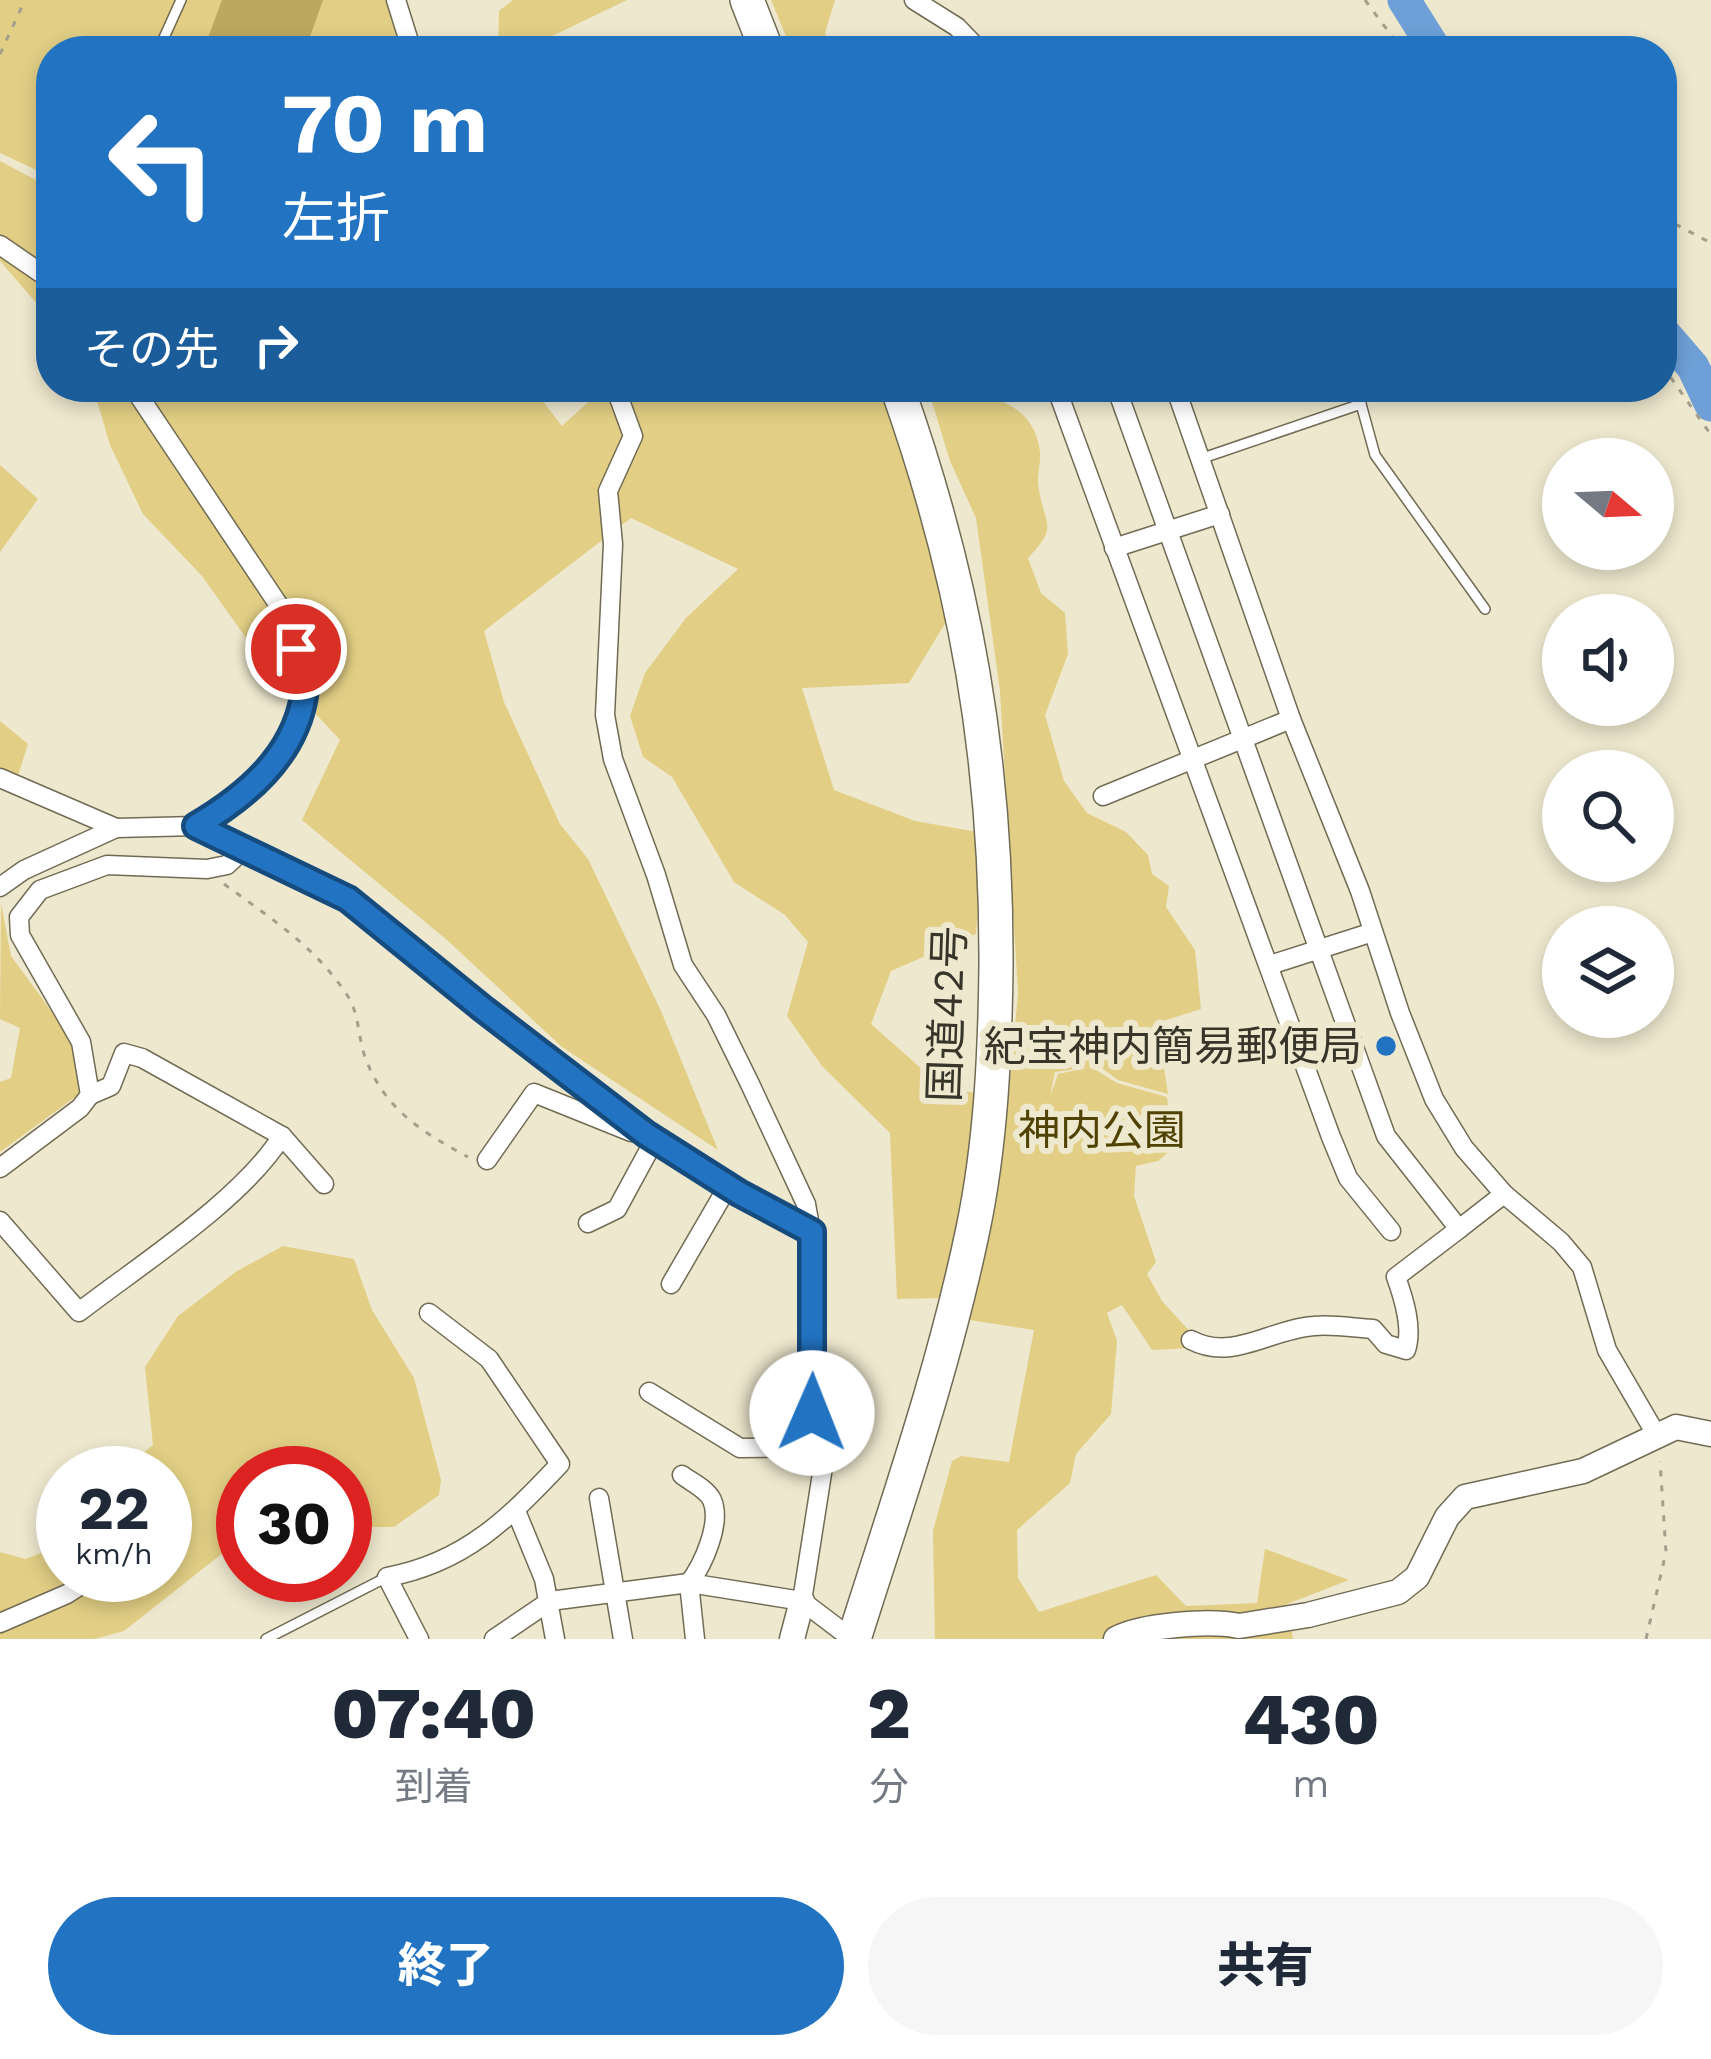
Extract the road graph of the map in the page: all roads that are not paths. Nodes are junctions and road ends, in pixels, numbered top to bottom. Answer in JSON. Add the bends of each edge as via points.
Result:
{"nodes":[{"id":1,"x":181,"y":0,"type":"edge"},
{"id":2,"x":396,"y":0,"type":"edge"},
{"id":3,"x":747,"y":0,"type":"edge"},
{"id":4,"x":914,"y":0,"type":"edge"},
{"id":5,"x":165,"y":36,"type":"edge"},
{"id":6,"x":407,"y":36,"type":"edge"},
{"id":7,"x":761,"y":36,"type":"edge"},
{"id":8,"x":966,"y":36,"type":"edge"},
{"id":9,"x":0,"y":245,"type":"edge"},
{"id":10,"x":36,"y":270,"type":"edge"},
{"id":11,"x":144,"y":402,"type":"edge"},
{"id":12,"x":621,"y":402,"type":"edge"},
{"id":13,"x":902,"y":402,"type":"edge"},
{"id":14,"x":1061,"y":402,"type":"edge"},
{"id":15,"x":1121,"y":402,"type":"edge"},
{"id":16,"x":1179,"y":402,"type":"edge"},
{"id":17,"x":1360,"y":404,"type":"joint"},
{"id":18,"x":1200,"y":459,"type":"junction"},
{"id":19,"x":1220,"y":514,"type":"junction"},
{"id":20,"x":1166,"y":532,"type":"junction"},
{"id":21,"x":1114,"y":548,"type":"junction"},
{"id":22,"x":1485,"y":609,"type":"dead end"},
{"id":23,"x":1291,"y":718,"type":"junction"},
{"id":24,"x":1240,"y":740,"type":"junction"},
{"id":25,"x":1195,"y":758,"type":"junction"},
{"id":26,"x":0,"y":778,"type":"edge"},
{"id":27,"x":1103,"y":796,"type":"dead end"},
{"id":28,"x":196,"y":826,"type":"junction"},
{"id":29,"x":116,"y":828,"type":"junction"},
{"id":30,"x":246,"y":847,"type":"junction"},
{"id":31,"x":0,"y":887,"type":"edge"},
{"id":32,"x":1373,"y":932,"type":"junction"},
{"id":33,"x":1317,"y":950,"type":"junction"},
{"id":34,"x":1270,"y":965,"type":"junction"},
{"id":35,"x":90,"y":1095,"type":"junction"},
{"id":36,"x":649,"y":1135,"type":"junction"},
{"id":37,"x":282,"y":1136,"type":"junction"},
{"id":38,"x":482,"y":1161,"type":"road end"},
{"id":39,"x":0,"y":1168,"type":"edge"},
{"id":40,"x":324,"y":1184,"type":"dead end"},
{"id":41,"x":728,"y":1186,"type":"junction"},
{"id":42,"x":1504,"y":1194,"type":"junction"},
{"id":43,"x":0,"y":1221,"type":"edge"},
{"id":44,"x":588,"y":1223,"type":"dead end"},
{"id":45,"x":1459,"y":1229,"type":"junction"},
{"id":46,"x":1391,"y":1231,"type":"dead end"},
{"id":47,"x":812,"y":1232,"type":"junction"},
{"id":48,"x":671,"y":1284,"type":"dead end"},
{"id":49,"x":429,"y":1313,"type":"dead end"},
{"id":50,"x":1191,"y":1340,"type":"dead end"},
{"id":51,"x":650,"y":1392,"type":"dead end"},
{"id":52,"x":1711,"y":1434,"type":"edge"},
{"id":53,"x":1657,"y":1436,"type":"junction"},
{"id":54,"x":821,"y":1447,"type":"junction"},
{"id":55,"x":682,"y":1474,"type":"dead end"},
{"id":56,"x":599,"y":1498,"type":"dead end"},
{"id":57,"x":515,"y":1511,"type":"junction"},
{"id":58,"x":387,"y":1576,"type":"junction"},
{"id":59,"x":689,"y":1583,"type":"junction"},
{"id":60,"x":615,"y":1593,"type":"junction"},
{"id":61,"x":550,"y":1601,"type":"junction"},
{"id":62,"x":802,"y":1601,"type":"junction"},
{"id":63,"x":49,"y":1602,"type":"edge"},
{"id":64,"x":0,"y":1623,"type":"edge"},
{"id":65,"x":845,"y":1633,"type":"edge"},
{"id":66,"x":266,"y":1639,"type":"edge"},
{"id":67,"x":419,"y":1639,"type":"edge"},
{"id":68,"x":494,"y":1639,"type":"edge"},
{"id":69,"x":555,"y":1639,"type":"edge"},
{"id":70,"x":623,"y":1639,"type":"edge"},
{"id":71,"x":695,"y":1639,"type":"edge"},
{"id":72,"x":792,"y":1639,"type":"edge"},
{"id":73,"x":1116,"y":1639,"type":"edge"}],
"edges":[{"from":1,"to":5,"type":"lane"},
{"from":2,"to":6,"type":"street"},
{"from":3,"to":7,"type":"highway"},
{"from":4,"to":8,"type":"street"},
{"from":9,"to":10,"type":"street"},
{"from":11,"to":28,"type":"street","via":[[288,619],[304,680],[304,698],[273,764],[238,801]]},
{"from":12,"to":47,"type":"street","via":[[633,436],[608,491],[605,715],[613,759],[683,965],[750,1084]]},
{"from":13,"to":65,"type":"highway","name":"国道42号","via":[[967,628],[988,760],[996,1016],[974,1226],[934,1389]]},
{"from":14,"to":21,"type":"street"},
{"from":15,"to":20,"type":"street"},
{"from":16,"to":18,"type":"street"},
{"from":17,"to":18,"type":"lane"},
{"from":17,"to":22,"type":"lane","via":[[1375,455]]},
{"from":18,"to":19,"type":"street"},
{"from":19,"to":20,"type":"street"},
{"from":19,"to":23,"type":"street"},
{"from":20,"to":21,"type":"street"},
{"from":20,"to":24,"type":"street"},
{"from":21,"to":25,"type":"street"},
{"from":23,"to":24,"type":"street"},
{"from":23,"to":32,"type":"street"},
{"from":24,"to":25,"type":"street"},
{"from":24,"to":33,"type":"street"},
{"from":25,"to":27,"type":"street"},
{"from":25,"to":34,"type":"street"},
{"from":26,"to":29,"type":"street"},
{"from":28,"to":29,"type":"street"},
{"from":28,"to":30,"type":"street"},
{"from":29,"to":31,"type":"street"},
{"from":30,"to":35,"type":"street","via":[[227,865],[203,869],[107,865],[40,890],[19,917],[20,935],[81,1042]]},
{"from":30,"to":36,"type":"street","via":[[348,899]]},
{"from":32,"to":33,"type":"street"},
{"from":32,"to":42,"type":"street","via":[[1434,1099]]},
{"from":33,"to":34,"type":"street"},
{"from":33,"to":45,"type":"street","via":[[1386,1136]]},
{"from":34,"to":46,"type":"street","via":[[1348,1178]]},
{"from":35,"to":37,"type":"street","via":[[111,1086],[124,1053]]},
{"from":35,"to":39,"type":"street"},
{"from":36,"to":38,"type":"street","via":[[534,1094]]},
{"from":36,"to":41,"type":"street"},
{"from":36,"to":44,"type":"street","via":[[617,1208]]},
{"from":37,"to":40,"type":"street"},
{"from":37,"to":43,"type":"street","via":[[239,1187],[79,1312]]},
{"from":41,"to":47,"type":"street"},
{"from":41,"to":48,"type":"street"},
{"from":42,"to":45,"type":"street"},
{"from":42,"to":53,"type":"street","via":[[1582,1267],[1607,1350]]},
{"from":45,"to":50,"type":"street","via":[[1396,1277],[1406,1350],[1373,1329],[1315,1325],[1232,1350]]},
{"from":47,"to":54,"type":"street","via":[[812,1413]]},
{"from":49,"to":57,"type":"street","via":[[489,1359],[560,1464]]},
{"from":51,"to":54,"type":"street","via":[[740,1448]]},
{"from":52,"to":53,"type":"main road","via":[[1676,1426]]},
{"from":53,"to":73,"type":"main road","via":[[1582,1471],[1465,1497],[1417,1577],[1381,1599],[1239,1627],[1143,1630]]},
{"from":54,"to":62,"type":"street"},
{"from":55,"to":59,"type":"street","via":[[710,1496],[715,1511],[705,1563]]},
{"from":56,"to":60,"type":"street"},
{"from":57,"to":58,"type":"street","via":[[425,1570]]},
{"from":57,"to":61,"type":"street"},
{"from":58,"to":66,"type":"lane"},
{"from":58,"to":67,"type":"street"},
{"from":59,"to":60,"type":"street"},
{"from":59,"to":62,"type":"street"},
{"from":59,"to":71,"type":"street"},
{"from":60,"to":61,"type":"street"},
{"from":60,"to":70,"type":"street"},
{"from":61,"to":68,"type":"street"},
{"from":61,"to":69,"type":"street"},
{"from":62,"to":65,"type":"street"},
{"from":62,"to":72,"type":"main road"},
{"from":63,"to":64,"type":"street"}]}
